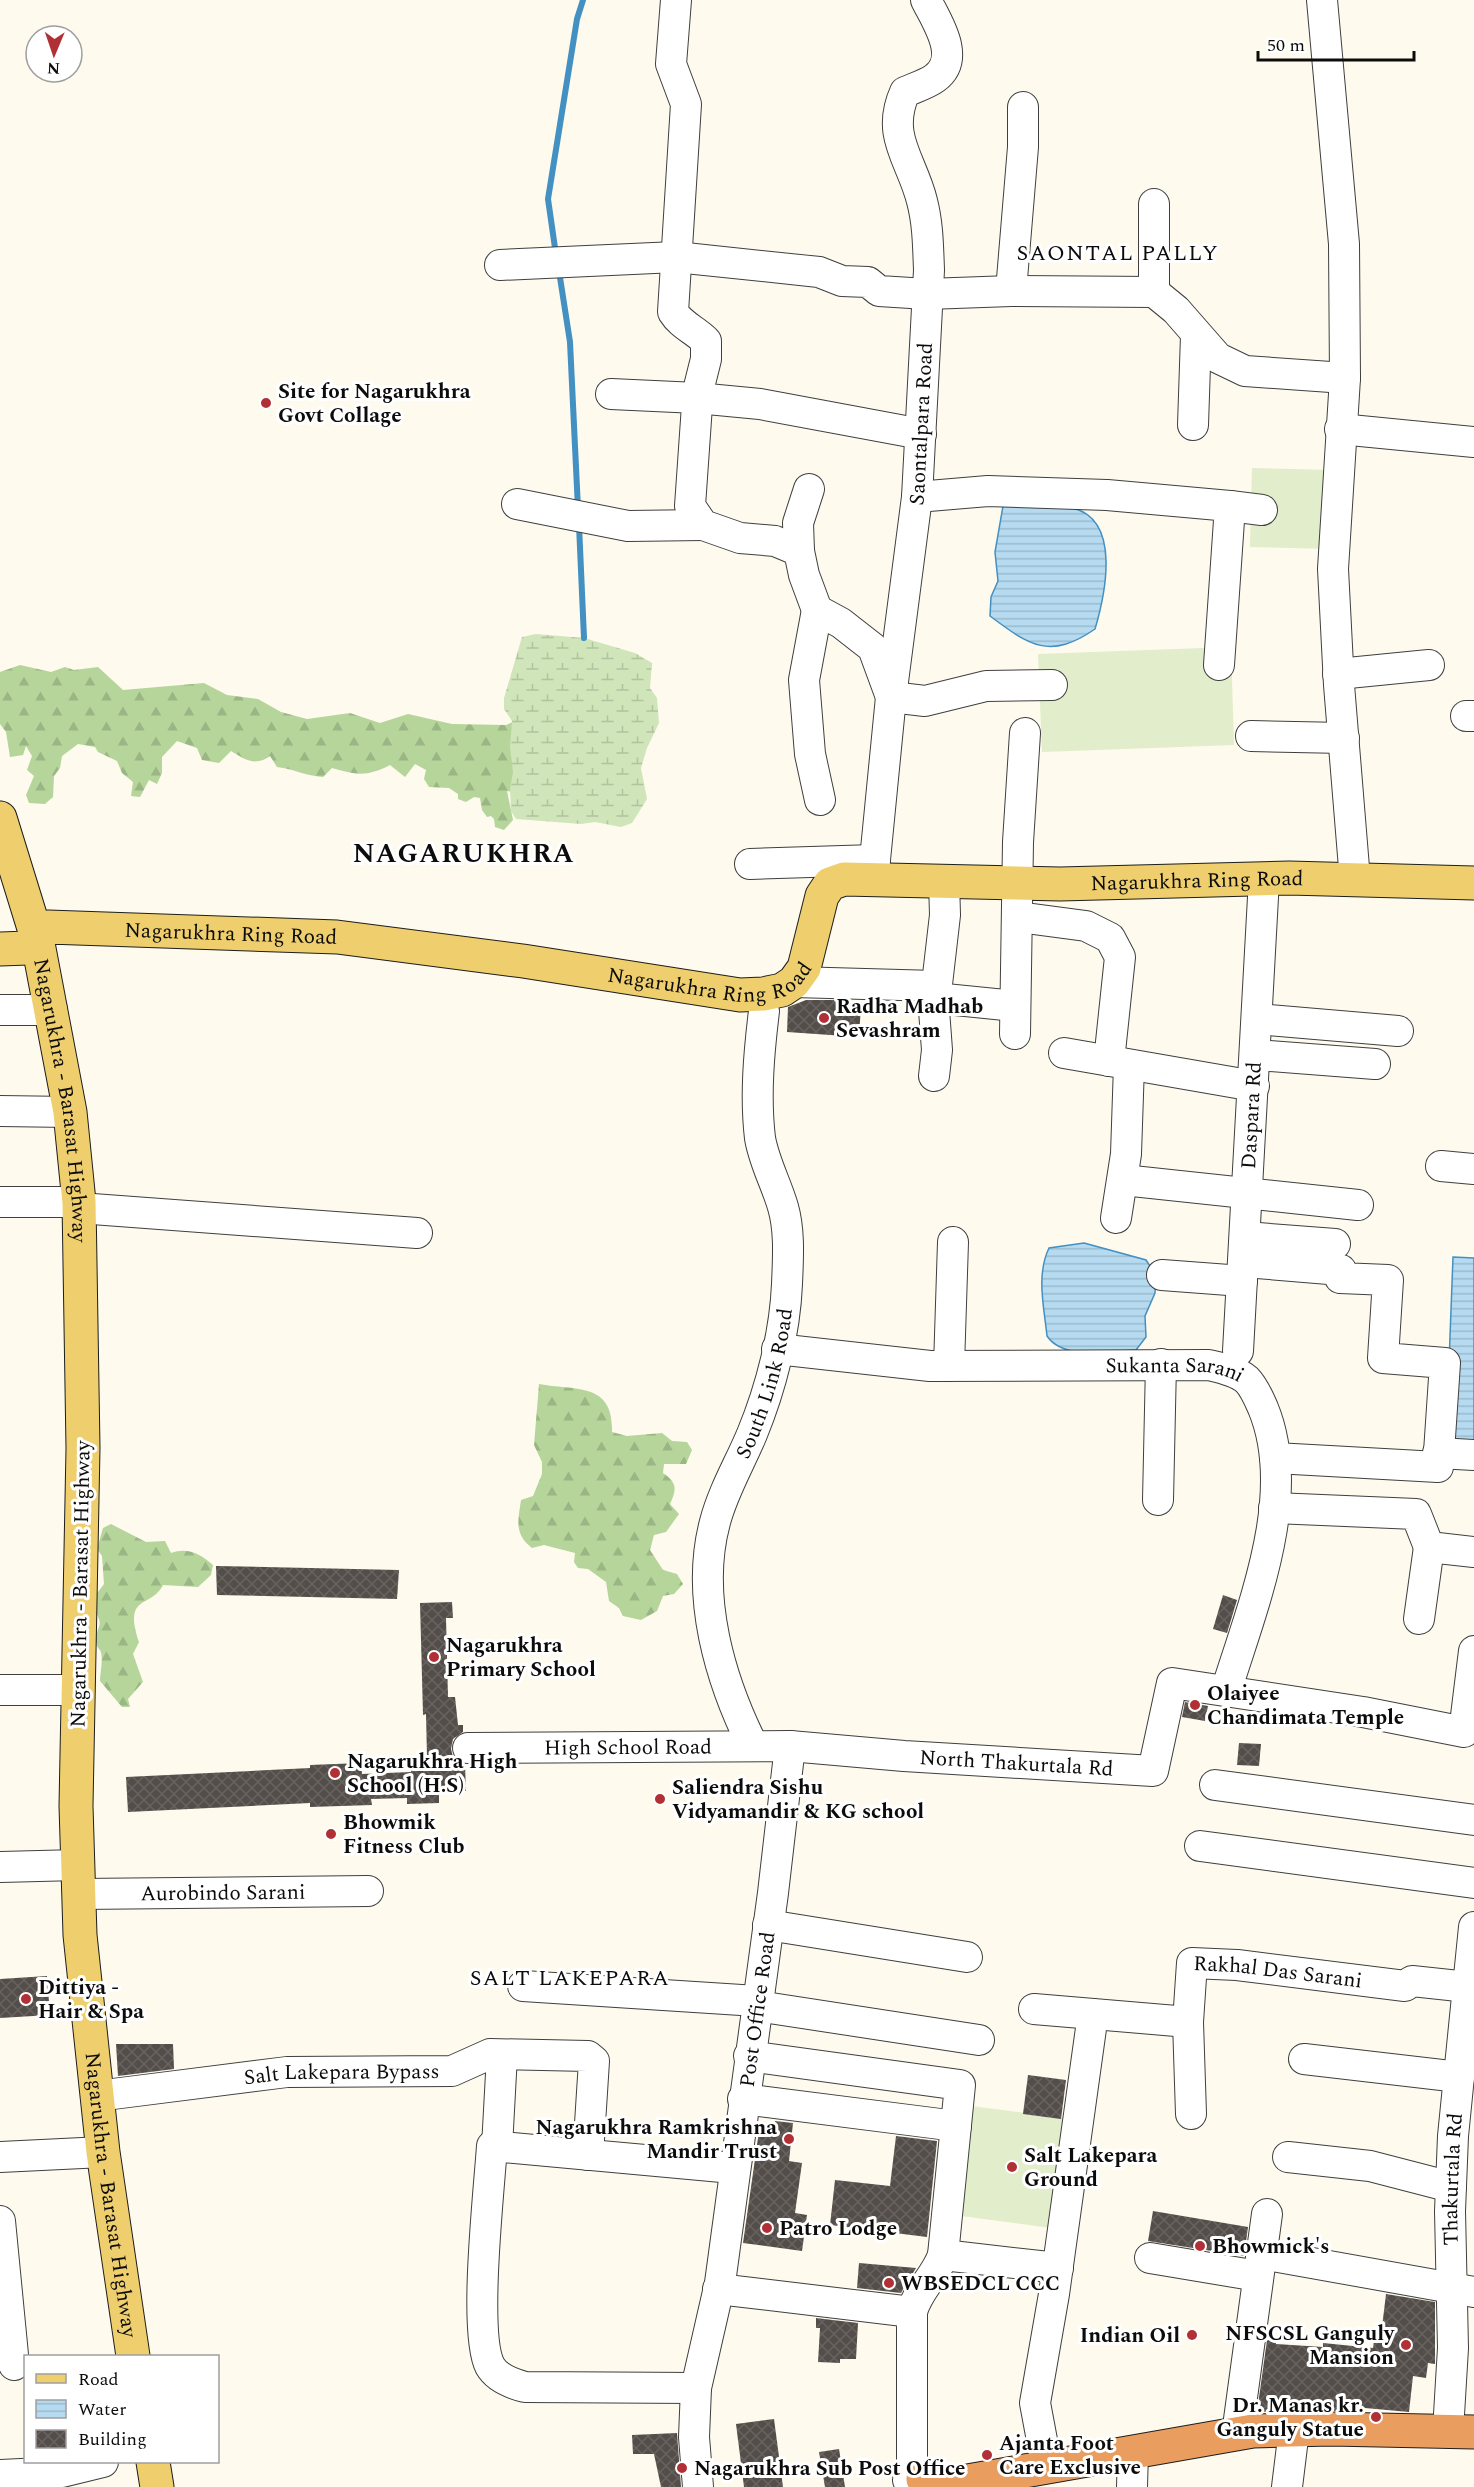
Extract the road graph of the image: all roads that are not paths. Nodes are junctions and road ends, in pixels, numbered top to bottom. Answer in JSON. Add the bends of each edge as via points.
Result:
{"nodes":[{"id":1,"x":676,"y":0,"type":"edge"},
{"id":2,"x":926,"y":0,"type":"edge"},
{"id":3,"x":1322,"y":0,"type":"edge"},
{"id":4,"x":1023,"y":107,"type":"dead end"},
{"id":5,"x":1154,"y":204,"type":"dead end"},
{"id":6,"x":676,"y":257,"type":"junction"},
{"id":7,"x":500,"y":266,"type":"dead end"},
{"id":8,"x":1011,"y":291,"type":"junction"},
{"id":9,"x":1154,"y":292,"type":"junction"},
{"id":10,"x":927,"y":294,"type":"junction"},
{"id":11,"x":1196,"y":335,"type":"junction"},
{"id":12,"x":1345,"y":378,"type":"junction"},
{"id":13,"x":611,"y":394,"type":"dead end"},
{"id":14,"x":697,"y":398,"type":"junction"},
{"id":15,"x":1193,"y":424,"type":"dead end"},
{"id":16,"x":1340,"y":429,"type":"junction"},
{"id":17,"x":921,"y":434,"type":"junction"},
{"id":18,"x":1474,"y":442,"type":"edge"},
{"id":19,"x":809,"y":489,"type":"dead end"},
{"id":20,"x":917,"y":496,"type":"junction"},
{"id":21,"x":517,"y":504,"type":"dead end"},
{"id":22,"x":1230,"y":506,"type":"junction"},
{"id":23,"x":1262,"y":510,"type":"dead end"},
{"id":24,"x":704,"y":525,"type":"junction"},
{"id":25,"x":798,"y":551,"type":"junction"},
{"id":26,"x":817,"y":610,"type":"junction"},
{"id":27,"x":1219,"y":665,"type":"dead end"},
{"id":28,"x":1429,"y":665,"type":"dead end"},
{"id":29,"x":1338,"y":674,"type":"junction"},
{"id":30,"x":1052,"y":685,"type":"dead end"},
{"id":31,"x":891,"y":697,"type":"junction"},
{"id":32,"x":1025,"y":733,"type":"dead end"},
{"id":33,"x":1251,"y":736,"type":"dead end"},
{"id":34,"x":1344,"y":738,"type":"junction"},
{"id":35,"x":820,"y":800,"type":"dead end"},
{"id":36,"x":0,"y":818,"type":"edge"},
{"id":37,"x":750,"y":864,"type":"dead end"},
{"id":38,"x":874,"y":870,"type":"junction"},
{"id":39,"x":1264,"y":879,"type":"junction"},
{"id":40,"x":1355,"y":880,"type":"junction"},
{"id":41,"x":944,"y":881,"type":"junction"},
{"id":42,"x":1019,"y":883,"type":"junction"},
{"id":43,"x":1474,"y":883,"type":"edge"},
{"id":44,"x":1018,"y":917,"type":"junction"},
{"id":45,"x":38,"y":938,"type":"junction"},
{"id":46,"x":0,"y":949,"type":"edge"},
{"id":47,"x":935,"y":992,"type":"junction"},
{"id":48,"x":770,"y":994,"type":"junction"},
{"id":49,"x":0,"y":1010,"type":"edge"},
{"id":50,"x":52,"y":1010,"type":"junction"},
{"id":51,"x":1257,"y":1019,"type":"junction"},
{"id":52,"x":1398,"y":1031,"type":"dead end"},
{"id":53,"x":1064,"y":1053,"type":"dead end"},
{"id":54,"x":1256,"y":1055,"type":"junction"},
{"id":55,"x":1119,"y":1063,"type":"junction"},
{"id":56,"x":1376,"y":1064,"type":"dead end"},
{"id":57,"x":933,"y":1076,"type":"dead end"},
{"id":58,"x":1254,"y":1086,"type":"junction"},
{"id":59,"x":0,"y":1111,"type":"edge"},
{"id":60,"x":70,"y":1112,"type":"junction"},
{"id":61,"x":1441,"y":1166,"type":"dead end"},
{"id":62,"x":1474,"y":1169,"type":"edge"},
{"id":63,"x":1123,"y":1180,"type":"junction"},
{"id":64,"x":1248,"y":1193,"type":"junction"},
{"id":65,"x":0,"y":1202,"type":"edge"},
{"id":66,"x":79,"y":1205,"type":"junction"},
{"id":67,"x":1358,"y":1205,"type":"dead end"},
{"id":68,"x":1116,"y":1218,"type":"dead end"},
{"id":69,"x":417,"y":1233,"type":"dead end"},
{"id":70,"x":953,"y":1242,"type":"dead end"},
{"id":71,"x":1335,"y":1244,"type":"dead end"},
{"id":72,"x":1244,"y":1260,"type":"junction"},
{"id":73,"x":1162,"y":1275,"type":"dead end"},
{"id":74,"x":777,"y":1349,"type":"junction"},
{"id":75,"x":1238,"y":1351,"type":"junction"},
{"id":76,"x":1161,"y":1364,"type":"junction"},
{"id":77,"x":1209,"y":1365,"type":"junction"},
{"id":78,"x":949,"y":1366,"type":"junction"},
{"id":79,"x":1247,"y":1380,"type":"junction"},
{"id":80,"x":1438,"y":1453,"type":"junction"},
{"id":81,"x":1474,"y":1455,"type":"edge"},
{"id":82,"x":1275,"y":1458,"type":"junction"},
{"id":83,"x":1158,"y":1500,"type":"dead end"},
{"id":84,"x":1274,"y":1508,"type":"junction"},
{"id":85,"x":1429,"y":1547,"type":"junction"},
{"id":86,"x":1474,"y":1552,"type":"edge"},
{"id":87,"x":1419,"y":1618,"type":"dead end"},
{"id":88,"x":1474,"y":1651,"type":"edge"},
{"id":89,"x":0,"y":1690,"type":"edge"},
{"id":90,"x":80,"y":1690,"type":"junction"},
{"id":91,"x":1226,"y":1691,"type":"junction"},
{"id":92,"x":1471,"y":1735,"type":"edge"},
{"id":93,"x":753,"y":1746,"type":"junction"},
{"id":94,"x":790,"y":1746,"type":"junction"},
{"id":95,"x":468,"y":1748,"type":"dead end"},
{"id":96,"x":1215,"y":1785,"type":"dead end"},
{"id":97,"x":1474,"y":1820,"type":"edge"},
{"id":98,"x":1200,"y":1846,"type":"dead end"},
{"id":99,"x":0,"y":1867,"type":"edge"},
{"id":100,"x":78,"y":1879,"type":"junction"},
{"id":101,"x":1474,"y":1883,"type":"edge"},
{"id":102,"x":368,"y":1891,"type":"dead end"},
{"id":103,"x":768,"y":1925,"type":"junction"},
{"id":104,"x":1474,"y":1929,"type":"edge"},
{"id":105,"x":967,"y":1957,"type":"dead end"},
{"id":106,"x":523,"y":1986,"type":"dead end"},
{"id":107,"x":1468,"y":1987,"type":"junction"},
{"id":108,"x":757,"y":2003,"type":"junction"},
{"id":109,"x":1034,"y":2009,"type":"dead end"},
{"id":110,"x":1093,"y":2014,"type":"junction"},
{"id":111,"x":1188,"y":2022,"type":"junction"},
{"id":112,"x":979,"y":2040,"type":"dead end"},
{"id":113,"x":502,"y":2055,"type":"junction"},
{"id":114,"x":749,"y":2056,"type":"junction"},
{"id":115,"x":1304,"y":2059,"type":"dead end"},
{"id":116,"x":1459,"y":2077,"type":"junction"},
{"id":117,"x":97,"y":2096,"type":"junction"},
{"id":118,"x":743,"y":2099,"type":"junction"},
{"id":119,"x":1191,"y":2114,"type":"dead end"},
{"id":120,"x":956,"y":2126,"type":"junction"},
{"id":121,"x":497,"y":2147,"type":"junction"},
{"id":122,"x":104,"y":2152,"type":"junction"},
{"id":123,"x":588,"y":2155,"type":"junction"},
{"id":124,"x":0,"y":2157,"type":"edge"},
{"id":125,"x":1288,"y":2157,"type":"dead end"},
{"id":126,"x":734,"y":2168,"type":"junction"},
{"id":127,"x":1451,"y":2187,"type":"junction"},
{"id":128,"x":1267,"y":2214,"type":"dead end"},
{"id":129,"x":0,"y":2221,"type":"edge"},
{"id":130,"x":943,"y":2255,"type":"junction"},
{"id":131,"x":1150,"y":2258,"type":"dead end"},
{"id":132,"x":1260,"y":2265,"type":"junction"},
{"id":133,"x":1058,"y":2268,"type":"junction"},
{"id":134,"x":718,"y":2289,"type":"junction"},
{"id":135,"x":1463,"y":2291,"type":"edge"},
{"id":136,"x":912,"y":2312,"type":"junction"},
{"id":137,"x":133,"y":2355,"type":"edge"},
{"id":138,"x":13,"y":2364,"type":"edge"},
{"id":139,"x":696,"y":2388,"type":"junction"},
{"id":140,"x":1294,"y":2430,"type":"junction"},
{"id":141,"x":1461,"y":2431,"type":"edge"},
{"id":142,"x":1237,"y":2434,"type":"junction"},
{"id":143,"x":1133,"y":2452,"type":"junction"},
{"id":144,"x":99,"y":2463,"type":"edge"},
{"id":145,"x":153,"y":2463,"type":"edge"},
{"id":146,"x":1047,"y":2467,"type":"junction"},
{"id":147,"x":0,"y":2475,"type":"edge"},
{"id":148,"x":921,"y":2482,"type":"edge"},
{"id":149,"x":157,"y":2487,"type":"edge"},
{"id":150,"x":698,"y":2487,"type":"edge"},
{"id":151,"x":1132,"y":2487,"type":"edge"},
{"id":152,"x":1287,"y":2487,"type":"edge"}],
"edges":[{"from":1,"to":6,"type":"street","via":[[671,64],[686,104]]},
{"from":2,"to":10,"type":"street","name":"Saontalpara Road","via":[[945,39],[945,64],[936,77],[905,92],[897,110],[897,130],[922,200],[927,227]]},
{"from":3,"to":12,"type":"street","via":[[1344,244]]},
{"from":4,"to":8,"type":"street"},
{"from":5,"to":9,"type":"street"},
{"from":6,"to":7,"type":"street"},
{"from":6,"to":10,"type":"street","via":[[819,272],[842,281],[868,282],[879,291]]},
{"from":6,"to":14,"type":"street","via":[[673,312],[706,341]]},
{"from":8,"to":9,"type":"street"},
{"from":8,"to":10,"type":"street"},
{"from":9,"to":11,"type":"street","via":[[1176,310]]},
{"from":10,"to":17,"type":"street","name":"Saontalpara Road"},
{"from":11,"to":12,"type":"street","via":[[1218,358],[1245,371]]},
{"from":11,"to":15,"type":"street"},
{"from":12,"to":16,"type":"street"},
{"from":13,"to":14,"type":"street"},
{"from":14,"to":17,"type":"street","via":[[811,412]]},
{"from":14,"to":24,"type":"street","via":[[690,506]]},
{"from":16,"to":18,"type":"street"},
{"from":16,"to":29,"type":"street","via":[[1333,569]]},
{"from":17,"to":20,"type":"street","name":"Saontalpara Road"},
{"from":19,"to":25,"type":"street","via":[[798,523]]},
{"from":20,"to":22,"type":"street","via":[[1000,491]]},
{"from":20,"to":31,"type":"street","name":"Saontalpara Road"},
{"from":21,"to":24,"type":"street","via":[[628,526]]},
{"from":22,"to":23,"type":"street"},
{"from":22,"to":27,"type":"street"},
{"from":24,"to":25,"type":"street"},
{"from":25,"to":26,"type":"street"},
{"from":26,"to":31,"type":"street","via":[[873,648]]},
{"from":26,"to":35,"type":"street","via":[[804,680],[810,754]]},
{"from":28,"to":29,"type":"street"},
{"from":29,"to":34,"type":"street"},
{"from":30,"to":31,"type":"street","via":[[986,687],[925,701]]},
{"from":31,"to":38,"type":"street","name":"Saontalpara Road"},
{"from":32,"to":42,"type":"street"},
{"from":33,"to":34,"type":"street"},
{"from":34,"to":40,"type":"street"},
{"from":36,"to":45,"type":"main road","name":"Nagarukhra - Barasat Highway"},
{"from":37,"to":38,"type":"street"},
{"from":38,"to":41,"type":"main road","name":"Nagarukhra Ring Road"},
{"from":38,"to":48,"type":"main road","name":"Nagarukhra Ring Road","via":[[830,884],[822,896],[804,968]]},
{"from":39,"to":40,"type":"main road","name":"Nagarukhra Ring Road"},
{"from":39,"to":42,"type":"main road","name":"Nagarukhra Ring Road"},
{"from":39,"to":51,"type":"street","name":"Daspara Rd"},
{"from":40,"to":43,"type":"main road","name":"Nagarukhra Ring Road"},
{"from":41,"to":42,"type":"main road","name":"Nagarukhra Ring Road"},
{"from":41,"to":47,"type":"street","via":[[945,915]]},
{"from":42,"to":44,"type":"street"},
{"from":44,"to":47,"type":"street","via":[[1015,1020]]},
{"from":44,"to":55,"type":"street","via":[[1086,926],[1110,938],[1120,957]]},
{"from":45,"to":46,"type":"main road","name":"Nagarukhra Ring Road","via":[[28,948]]},
{"from":45,"to":48,"type":"main road","name":"Nagarukhra Ring Road","via":[[48,927],[337,937]]},
{"from":45,"to":50,"type":"main road","name":"Nagarukhra - Barasat Highway"},
{"from":47,"to":48,"type":"street"},
{"from":47,"to":57,"type":"street","via":[[937,1050]]},
{"from":48,"to":74,"type":"street","name":"South Link Road","via":[[758,1093],[760,1139],[784,1208],[788,1240],[787,1286]]},
{"from":49,"to":50,"type":"street"},
{"from":50,"to":60,"type":"main road","name":"Nagarukhra - Barasat Highway"},
{"from":51,"to":52,"type":"street"},
{"from":51,"to":54,"type":"street","name":"Daspara Rd"},
{"from":53,"to":55,"type":"street"},
{"from":54,"to":56,"type":"street"},
{"from":54,"to":58,"type":"street","name":"Daspara Rd"},
{"from":55,"to":58,"type":"street"},
{"from":55,"to":63,"type":"street"},
{"from":58,"to":64,"type":"street","name":"Daspara Rd"},
{"from":59,"to":60,"type":"street"},
{"from":60,"to":66,"type":"main road","name":"Nagarukhra - Barasat Highway"},
{"from":61,"to":62,"type":"street"},
{"from":63,"to":64,"type":"street"},
{"from":63,"to":68,"type":"street"},
{"from":64,"to":67,"type":"street"},
{"from":64,"to":72,"type":"street","name":"Daspara Rd"},
{"from":65,"to":66,"type":"street"},
{"from":66,"to":69,"type":"street"},
{"from":66,"to":90,"type":"main road","name":"Nagarukhra - Barasat Highway","via":[[83,1448]]},
{"from":70,"to":78,"type":"street"},
{"from":71,"to":72,"type":"street"},
{"from":72,"to":73,"type":"street"},
{"from":72,"to":75,"type":"street","name":"Daspara Rd"},
{"from":72,"to":80,"type":"street","via":[[1341,1270],[1340,1278],[1388,1280],[1383,1358],[1445,1363]]},
{"from":74,"to":78,"type":"street","name":"Sukanta Sarani"},
{"from":74,"to":93,"type":"street","name":"South Link Road","via":[[754,1430],[724,1495],[710,1554],[714,1634],[738,1716]]},
{"from":75,"to":77,"type":"street","via":[[1223,1364]]},
{"from":75,"to":79,"type":"street"},
{"from":76,"to":77,"type":"street","name":"Sukanta Sarani"},
{"from":76,"to":78,"type":"street","name":"Sukanta Sarani"},
{"from":76,"to":83,"type":"street"},
{"from":77,"to":79,"type":"street","name":"Sukanta Sarani"},
{"from":79,"to":82,"type":"street","name":"Sukanta Sarani","via":[[1268,1420]]},
{"from":80,"to":81,"type":"street"},
{"from":80,"to":82,"type":"street","via":[[1438,1467]]},
{"from":82,"to":84,"type":"street","name":"Sukanta Sarani"},
{"from":84,"to":85,"type":"street","via":[[1416,1514]]},
{"from":84,"to":91,"type":"street","name":"Sukanta Sarani","via":[[1265,1562]]},
{"from":85,"to":86,"type":"street"},
{"from":85,"to":87,"type":"street"},
{"from":88,"to":92,"type":"street"},
{"from":89,"to":90,"type":"street"},
{"from":90,"to":100,"type":"main road","name":"Nagarukhra - Barasat Highway"},
{"from":91,"to":92,"type":"street","via":[[1363,1712]]},
{"from":91,"to":94,"type":"street","name":"North Thakurtala Rd","via":[[1172,1683],[1153,1771]]},
{"from":93,"to":94,"type":"street","name":"High School Road"},
{"from":93,"to":95,"type":"street","name":"High School Road"},
{"from":94,"to":103,"type":"street","name":"Post Office Road"},
{"from":96,"to":97,"type":"street"},
{"from":98,"to":101,"type":"street"},
{"from":99,"to":100,"type":"street","name":"Aurobindo Sarani"},
{"from":100,"to":102,"type":"street","name":"Aurobindo Sarani"},
{"from":100,"to":117,"type":"main road","name":"Nagarukhra - Barasat Highway"},
{"from":103,"to":105,"type":"street"},
{"from":103,"to":108,"type":"street","name":"Post Office Road"},
{"from":104,"to":107,"type":"street","name":"Thakurtala Rd"},
{"from":106,"to":108,"type":"street"},
{"from":107,"to":111,"type":"street","name":"Rakhal Das Sarani","via":[[1412,1981],[1405,1986],[1248,1966],[1192,1963]]},
{"from":107,"to":116,"type":"street","name":"Thakurtala Rd"},
{"from":108,"to":112,"type":"street"},
{"from":108,"to":114,"type":"street","name":"Post Office Road"},
{"from":109,"to":110,"type":"street"},
{"from":110,"to":111,"type":"street"},
{"from":110,"to":133,"type":"street"},
{"from":111,"to":119,"type":"street"},
{"from":113,"to":117,"type":"street","name":"Salt Lakepara Bypass","via":[[484,2056],[452,2072],[287,2072]]},
{"from":113,"to":121,"type":"street"},
{"from":113,"to":123,"type":"street","name":"Salt Lakepara Bypass","via":[[592,2058]]},
{"from":114,"to":118,"type":"street","name":"Post Office Road"},
{"from":114,"to":120,"type":"street","via":[[960,2085]]},
{"from":115,"to":116,"type":"street"},
{"from":116,"to":127,"type":"street","name":"Thakurtala Rd"},
{"from":117,"to":122,"type":"main road","name":"Nagarukhra - Barasat Highway"},
{"from":118,"to":120,"type":"street"},
{"from":118,"to":126,"type":"street","name":"Post Office Road"},
{"from":120,"to":130,"type":"street"},
{"from":121,"to":123,"type":"street"},
{"from":121,"to":139,"type":"street","via":[[492,2146],[482,2322],[486,2356],[492,2369],[513,2384],[525,2387]]},
{"from":122,"to":124,"type":"street"},
{"from":122,"to":137,"type":"main road","name":"Nagarukhra - Barasat Highway"},
{"from":123,"to":126,"type":"street"},
{"from":125,"to":127,"type":"street","via":[[1370,2166]]},
{"from":126,"to":134,"type":"street","name":"Post Office Road"},
{"from":127,"to":135,"type":"street","name":"Thakurtala Rd"},
{"from":128,"to":132,"type":"street"},
{"from":129,"to":138,"type":"street"},
{"from":130,"to":133,"type":"street"},
{"from":130,"to":136,"type":"street"},
{"from":131,"to":132,"type":"street"},
{"from":132,"to":135,"type":"street"},
{"from":132,"to":142,"type":"street"},
{"from":133,"to":146,"type":"street","via":[[1035,2403]]},
{"from":134,"to":136,"type":"street"},
{"from":134,"to":139,"type":"street","name":"Post Office Road"},
{"from":135,"to":141,"type":"street","name":"Thakurtala Rd","via":[[1453,2348]]},
{"from":136,"to":148,"type":"street"},
{"from":139,"to":150,"type":"street","name":"Post Office Road"},
{"from":140,"to":141,"type":"highway"},
{"from":140,"to":142,"type":"highway"},
{"from":140,"to":152,"type":"street"},
{"from":142,"to":143,"type":"highway"},
{"from":143,"to":146,"type":"highway"},
{"from":143,"to":151,"type":"street"},
{"from":144,"to":147,"type":"street","via":[[62,2472]]},
{"from":145,"to":149,"type":"main road"},
{"from":146,"to":148,"type":"highway"}]}
